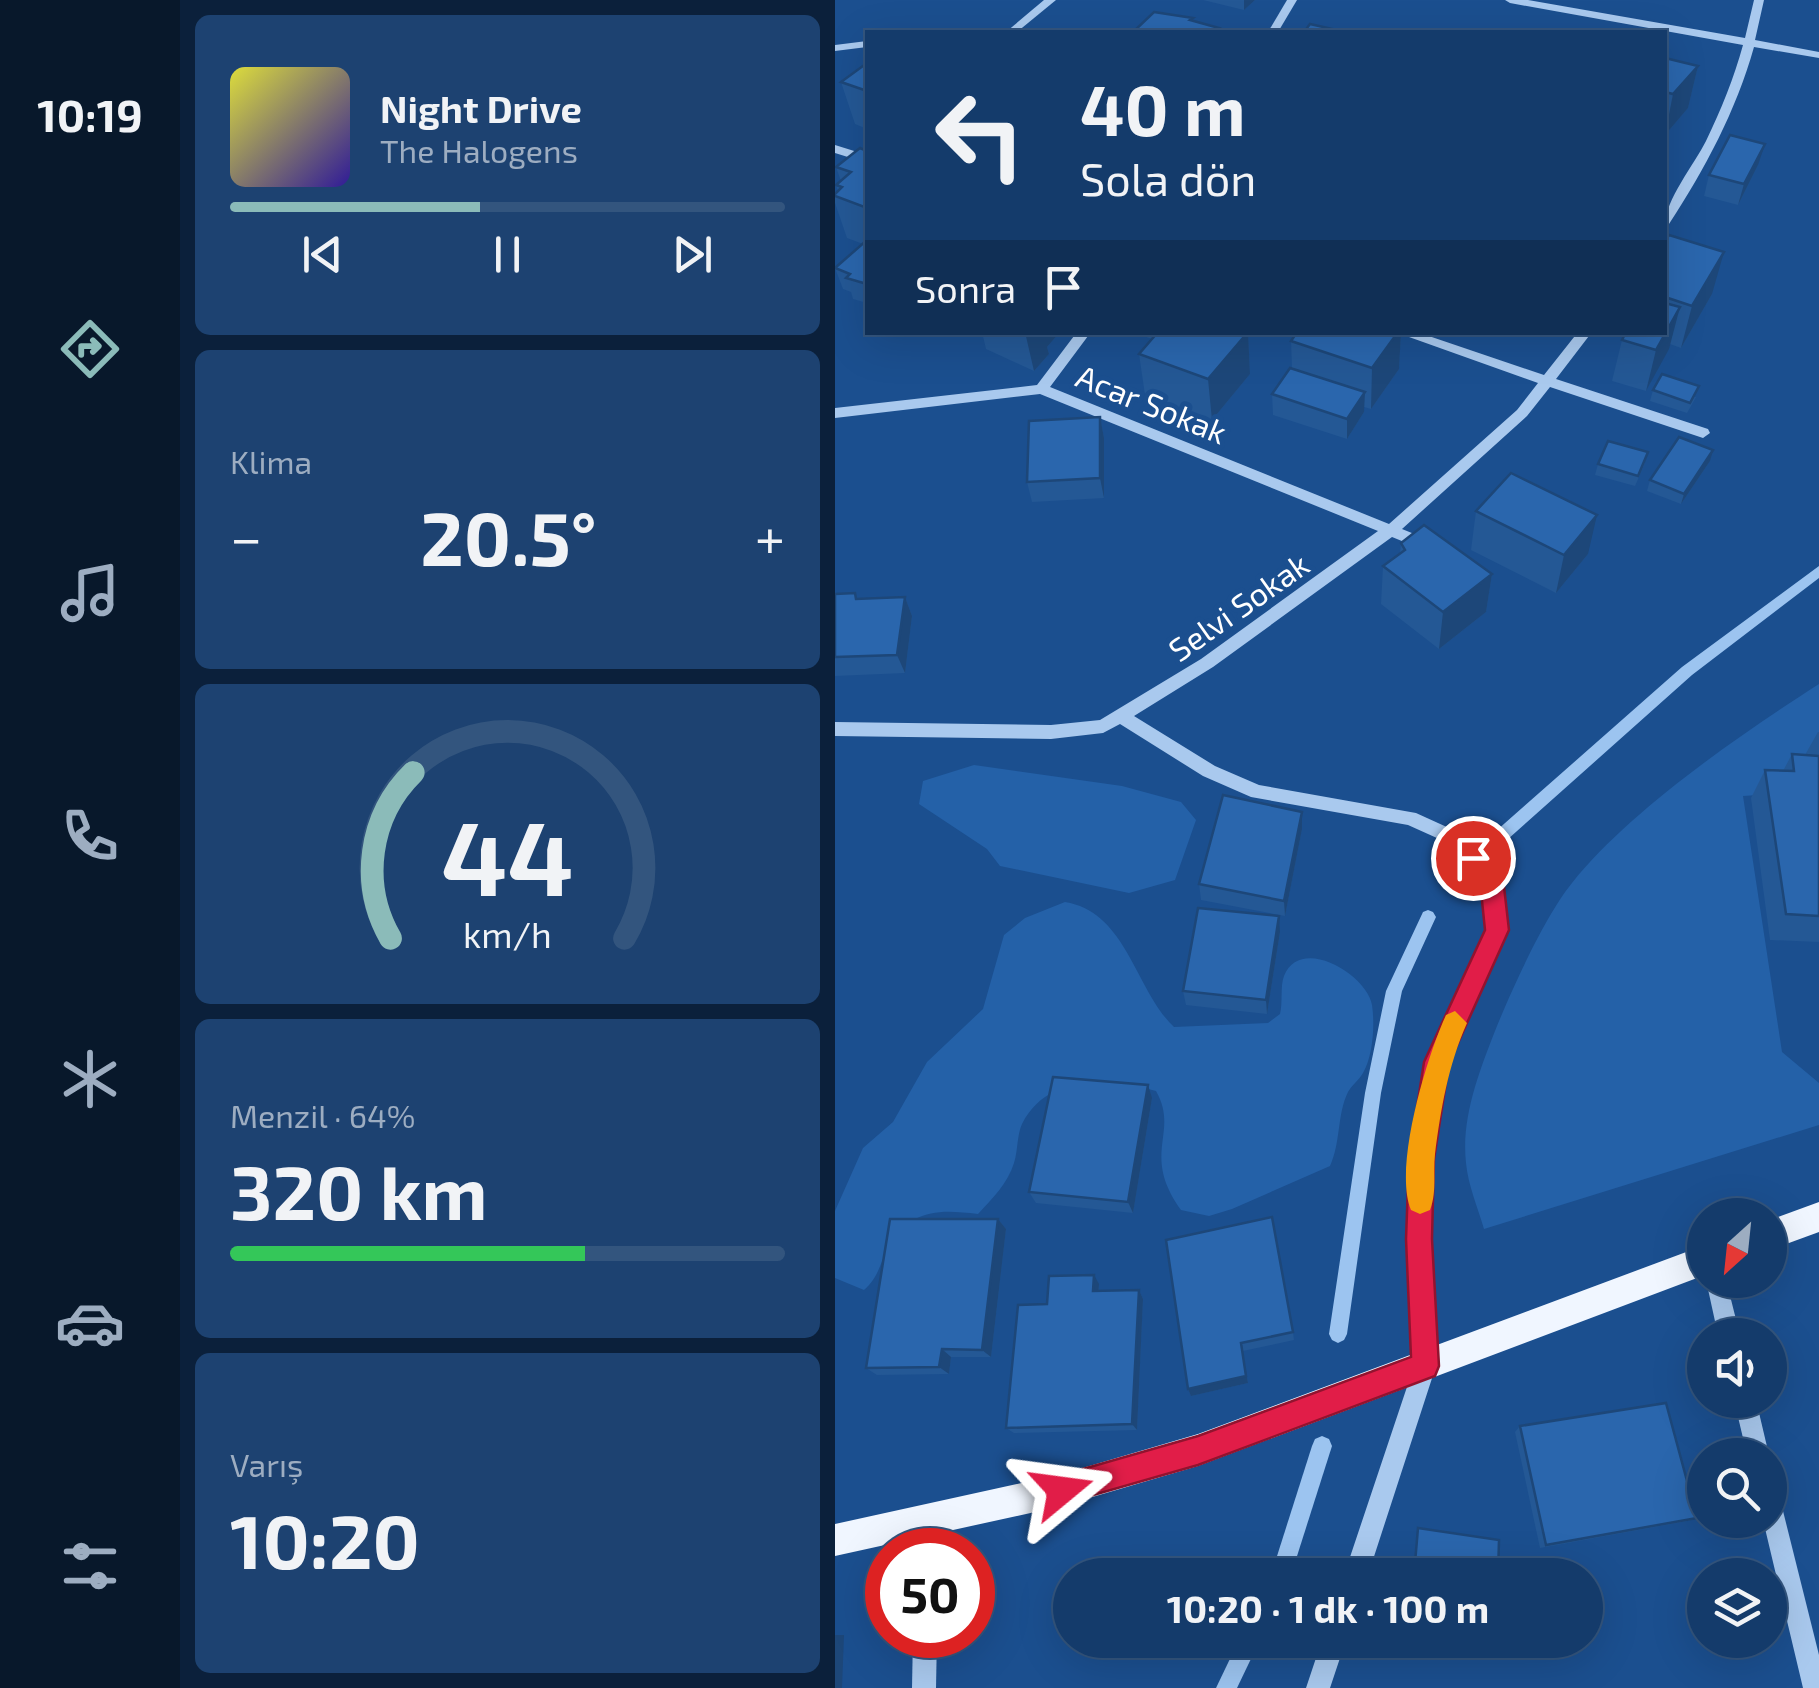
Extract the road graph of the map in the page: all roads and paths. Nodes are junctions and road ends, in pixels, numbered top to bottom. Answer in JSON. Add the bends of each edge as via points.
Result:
{"nodes":[{"id":1,"x":1051,"y":0,"type":"edge"},
{"id":2,"x":1292,"y":0,"type":"edge"},
{"id":3,"x":1510,"y":0,"type":"edge"},
{"id":4,"x":1759,"y":0,"type":"edge"},
{"id":5,"x":1014,"y":30,"type":"edge"},
{"id":6,"x":1274,"y":30,"type":"edge"},
{"id":7,"x":1751,"y":40,"type":"junction"},
{"id":8,"x":865,"y":44,"type":"edge"},
{"id":9,"x":835,"y":48,"type":"edge"},
{"id":10,"x":1819,"y":55,"type":"edge"},
{"id":11,"x":835,"y":149,"type":"edge"},
{"id":12,"x":865,"y":158,"type":"edge"},
{"id":13,"x":1667,"y":218,"type":"edge"},
{"id":14,"x":1083,"y":335,"type":"edge"},
{"id":15,"x":1410,"y":335,"type":"edge"},
{"id":16,"x":1584,"y":335,"type":"edge"},
{"id":17,"x":1549,"y":382,"type":"junction"},
{"id":18,"x":1041,"y":388,"type":"junction"},
{"id":19,"x":835,"y":413,"type":"edge"},
{"id":20,"x":1703,"y":433,"type":"dead end"},
{"id":21,"x":1391,"y":530,"type":"junction"},
{"id":22,"x":1434,"y":548,"type":"edge"},
{"id":23,"x":1121,"y":716,"type":"junction"},
{"id":24,"x":835,"y":729,"type":"edge"},
{"id":25,"x":1819,"y":1217,"type":"edge"},
{"id":26,"x":1787,"y":1229,"type":"edge"},
{"id":27,"x":1687,"y":1267,"type":"edge"},
{"id":28,"x":1425,"y":1366,"type":"junction"},
{"id":29,"x":950,"y":1528,"type":"edge"},
{"id":30,"x":1779,"y":1538,"type":"edge"},
{"id":31,"x":865,"y":1539,"type":"edge"},
{"id":32,"x":835,"y":1540,"type":"edge"},
{"id":33,"x":1362,"y":1558,"type":"edge"},
{"id":34,"x":924,"y":1658,"type":"edge"},
{"id":35,"x":1329,"y":1658,"type":"edge"},
{"id":36,"x":923,"y":1688,"type":"edge"},
{"id":37,"x":1319,"y":1688,"type":"edge"},
{"id":38,"x":1815,"y":1688,"type":"edge"}],
"edges":[{"from":1,"to":5,"type":"street"},
{"from":2,"to":6,"type":"street"},
{"from":3,"to":7,"type":"street"},
{"from":4,"to":7,"type":"street"},
{"from":7,"to":10,"type":"street"},
{"from":7,"to":13,"type":"street","via":[[1717,135]]},
{"from":8,"to":9,"type":"street"},
{"from":11,"to":12,"type":"street"},
{"from":14,"to":18,"type":"street"},
{"from":15,"to":17,"type":"street"},
{"from":16,"to":17,"type":"street","name":"Selvi Sokak"},
{"from":17,"to":20,"type":"street"},
{"from":17,"to":21,"type":"street","name":"Selvi Sokak","via":[[1481,454]]},
{"from":18,"to":19,"type":"street","name":"Acar Sokak"},
{"from":18,"to":21,"type":"street","name":"Acar Sokak"},
{"from":21,"to":22,"type":"street","name":"Acar Sokak"},
{"from":21,"to":23,"type":"street","name":"Selvi Sokak","via":[[1207,663]]},
{"from":23,"to":24,"type":"street","name":"Selvi Sokak","via":[[1103,726],[1051,732]]},
{"from":23,"to":28,"type":"street","via":[[1209,771],[1257,792],[1409,818],[1454,838],[1491,878],[1497,930],[1437,1062],[1421,1159]]},
{"from":25,"to":26,"type":"main road"},
{"from":27,"to":28,"type":"main road"},
{"from":28,"to":29,"type":"main road","via":[[1198,1450]]},
{"from":28,"to":33,"type":"street"},
{"from":30,"to":38,"type":"street"},
{"from":31,"to":32,"type":"main road"},
{"from":34,"to":36,"type":"street"},
{"from":35,"to":37,"type":"street"}]}
